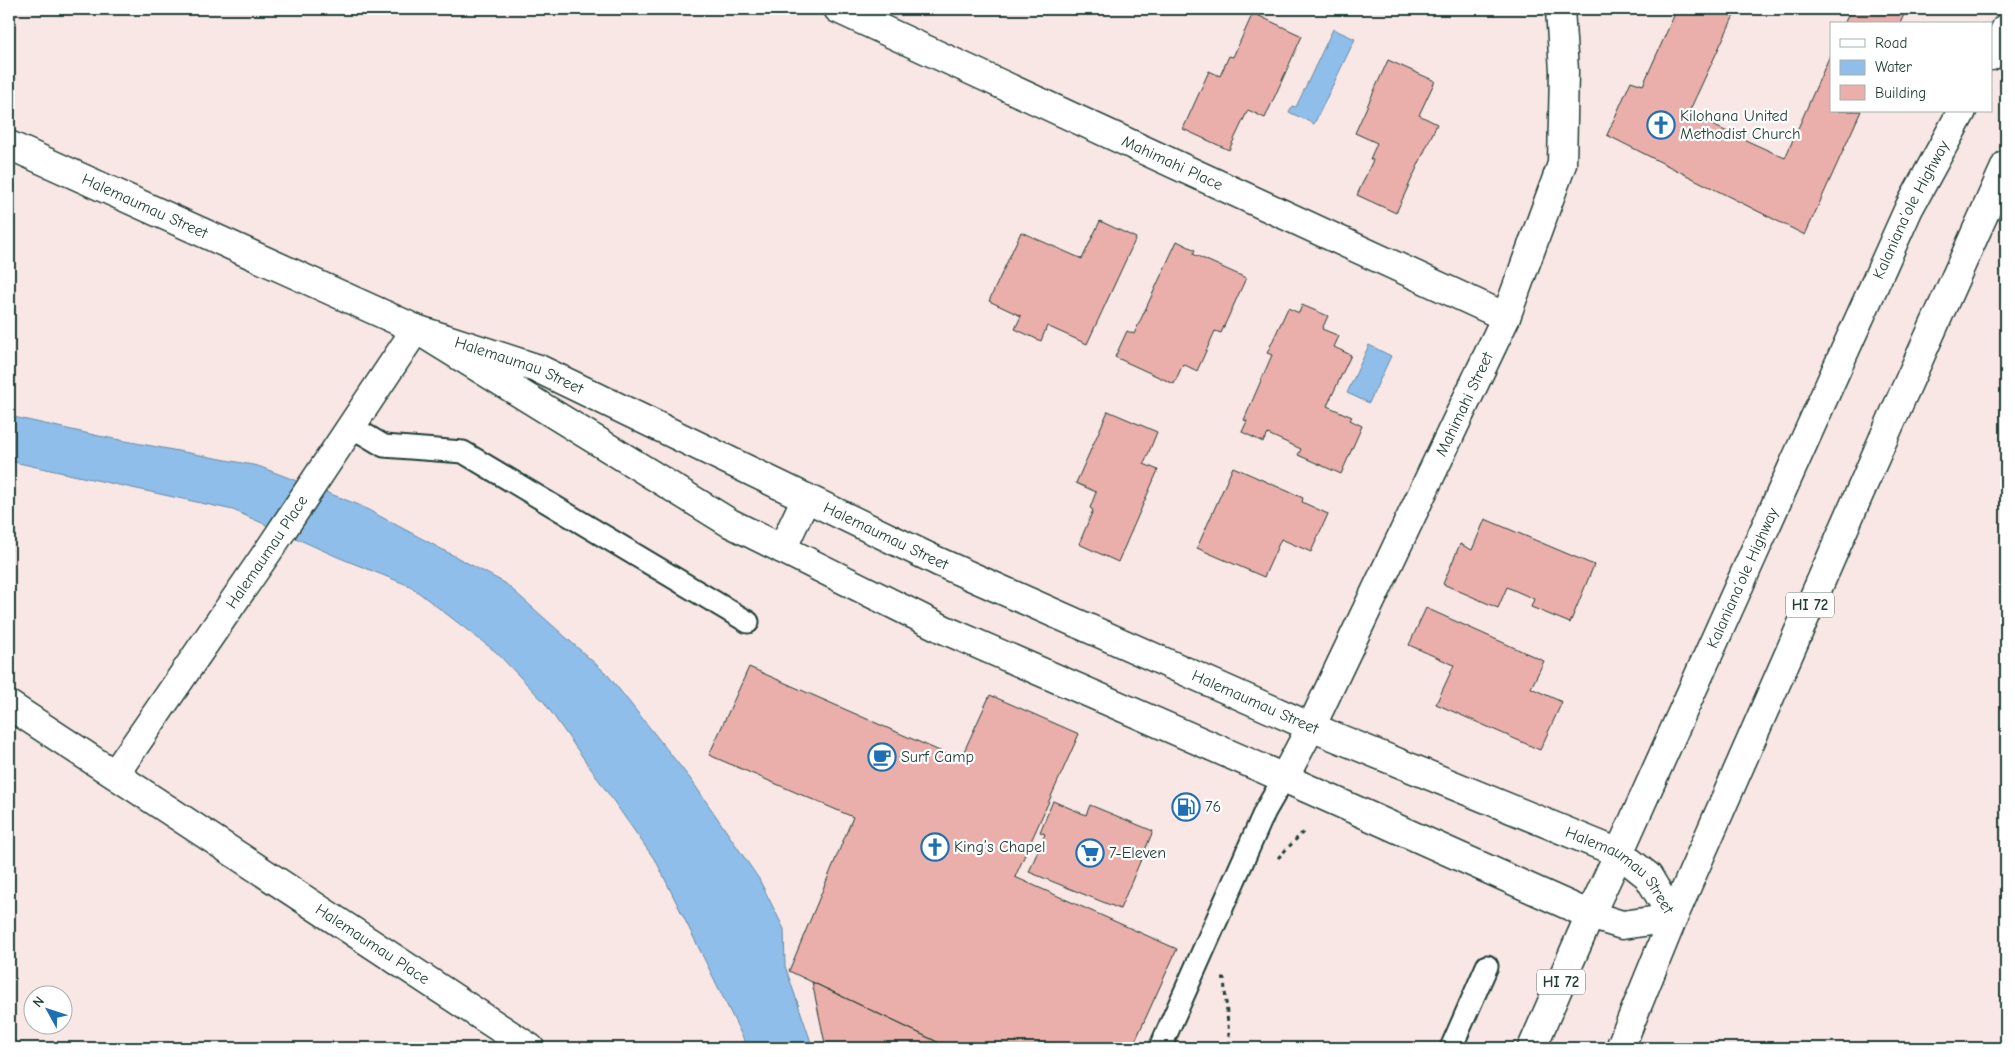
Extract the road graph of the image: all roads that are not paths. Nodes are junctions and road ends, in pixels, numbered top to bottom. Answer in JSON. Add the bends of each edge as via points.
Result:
{"nodes":[{"id":1,"x":838,"y":9,"type":"edge"},
{"id":2,"x":1560,"y":9,"type":"edge"},
{"id":3,"x":2006,"y":28,"type":"edge"},
{"id":4,"x":1992,"y":54,"type":"edge"},
{"id":5,"x":1961,"y":112,"type":"edge"},
{"id":6,"x":9,"y":145,"type":"edge"},
{"id":7,"x":2006,"y":165,"type":"edge"},
{"id":8,"x":1506,"y":316,"type":"junction"},
{"id":9,"x":416,"y":329,"type":"junction"},
{"id":10,"x":352,"y":427,"type":"junction"},
{"id":11,"x":806,"y":498,"type":"junction"},
{"id":12,"x":782,"y":549,"type":"junction"},
{"id":13,"x":748,"y":622,"type":"dead end"},
{"id":14,"x":9,"y":705,"type":"edge"},
{"id":15,"x":1311,"y":727,"type":"junction"},
{"id":16,"x":115,"y":774,"type":"junction"},
{"id":17,"x":1284,"y":778,"type":"junction"},
{"id":18,"x":1619,"y":853,"type":"junction"},
{"id":19,"x":1590,"y":916,"type":"junction"},
{"id":20,"x":1673,"y":918,"type":"junction"},
{"id":21,"x":1487,"y":966,"type":"dead end"},
{"id":22,"x":530,"y":1048,"type":"edge"},
{"id":23,"x":1160,"y":1048,"type":"edge"},
{"id":24,"x":1451,"y":1048,"type":"edge"},
{"id":25,"x":1532,"y":1048,"type":"edge"},
{"id":26,"x":1620,"y":1048,"type":"edge"}],
"edges":[{"from":1,"to":8,"type":"main road","name":"Mahimahi Place"},
{"from":2,"to":8,"type":"main road","name":"Mahimahi Street","via":[[1564,71],[1562,164]]},
{"from":3,"to":4,"type":"main road"},
{"from":5,"to":18,"type":"main road","name":"Kalaniana’ole Highway","number":"HI 72","via":[[1909,208]]},
{"from":6,"to":9,"type":"main road","name":"Halemaumau Street"},
{"from":7,"to":20,"type":"main road","number":"HI 72"},
{"from":8,"to":15,"type":"main road","name":"Mahimahi Street"},
{"from":9,"to":10,"type":"main road","name":"Halemaumau Place"},
{"from":9,"to":11,"type":"main road","name":"Halemaumau Street","via":[[539,369]]},
{"from":9,"to":12,"type":"main road","name":"Halemaumau Street","via":[[730,523]]},
{"from":10,"to":13,"type":"lane","via":[[384,446],[463,452]]},
{"from":10,"to":16,"type":"main road","name":"Halemaumau Place"},
{"from":11,"to":12,"type":"main road"},
{"from":11,"to":15,"type":"main road","name":"Halemaumau Street","via":[[938,562]]},
{"from":12,"to":17,"type":"main road","name":"Halemaumau Street","via":[[943,629]]},
{"from":14,"to":16,"type":"main road","name":"Halemaumau Place"},
{"from":15,"to":17,"type":"main road","name":"Mahimahi Street"},
{"from":15,"to":18,"type":"main road","name":"Halemaumau Street"},
{"from":16,"to":22,"type":"main road","name":"Halemaumau Place"},
{"from":17,"to":19,"type":"main road","name":"Halemaumau Street"},
{"from":17,"to":23,"type":"lane","via":[[1265,811]]},
{"from":18,"to":19,"type":"main road","name":"Kalaniana’ole Highway","number":"HI 72"},
{"from":18,"to":20,"type":"main road","name":"Halemaumau Street","via":[[1648,876]]},
{"from":19,"to":20,"type":"main road","name":"Halemaumau Street","via":[[1622,925]]},
{"from":19,"to":25,"type":"main road","name":"Kalaniana’ole Highway","number":"HI 72"},
{"from":20,"to":26,"type":"main road","number":"HI 72"},
{"from":21,"to":24,"type":"lane"}]}
